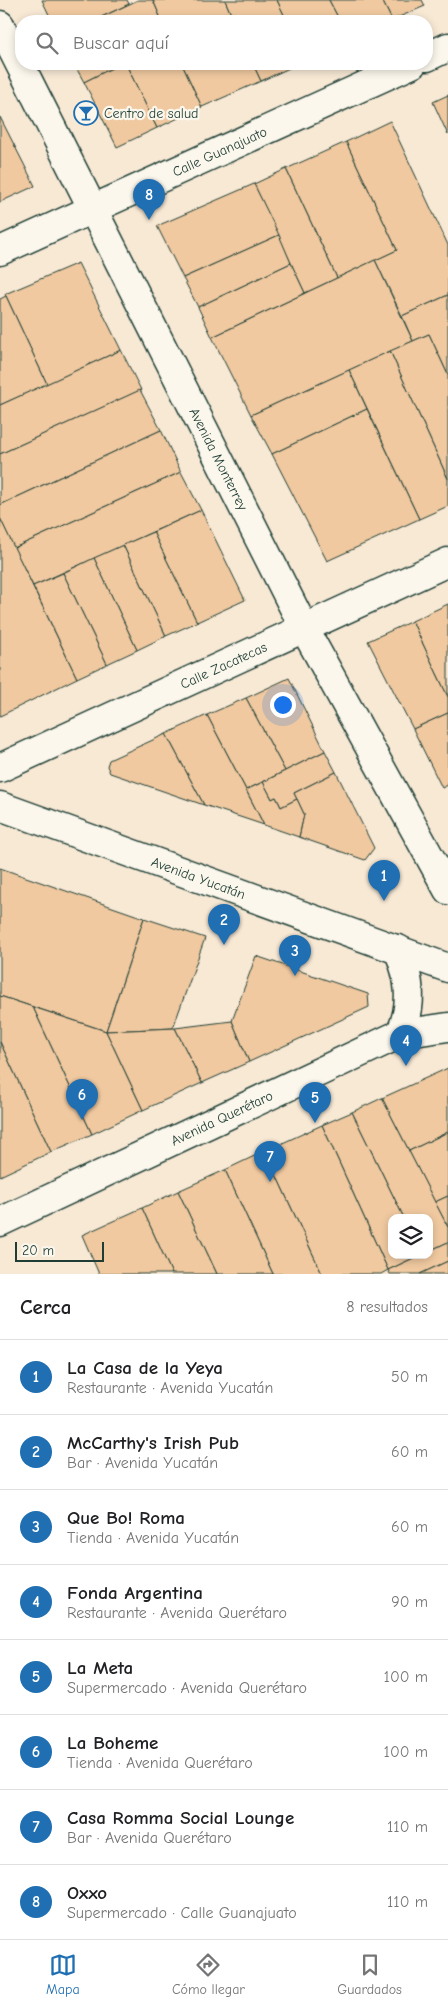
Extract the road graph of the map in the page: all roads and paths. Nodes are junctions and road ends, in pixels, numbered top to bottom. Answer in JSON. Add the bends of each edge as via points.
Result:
{"nodes":[{"id":1,"x":0,"y":24,"type":"edge"},
{"id":2,"x":448,"y":47,"type":"edge"},
{"id":3,"x":15,"y":54,"type":"edge"},
{"id":4,"x":433,"y":54,"type":"edge"},
{"id":5,"x":23,"y":70,"type":"edge"},
{"id":6,"x":399,"y":70,"type":"edge"},
{"id":7,"x":93,"y":210,"type":"junction"},
{"id":8,"x":0,"y":251,"type":"edge"},
{"id":9,"x":448,"y":562,"type":"edge"},
{"id":10,"x":304,"y":628,"type":"junction"},
{"id":11,"x":0,"y":768,"type":"edge"},
{"id":12,"x":0,"y":806,"type":"edge"},
{"id":13,"x":448,"y":890,"type":"edge"},
{"id":14,"x":398,"y":949,"type":"junction"},
{"id":15,"x":448,"y":968,"type":"edge"},
{"id":16,"x":448,"y":1027,"type":"edge"},
{"id":17,"x":400,"y":1034,"type":"junction"},
{"id":18,"x":0,"y":1222,"type":"edge"}],
"edges":[{"from":1,"to":3,"type":"main road","name":"Avenida Monterrey"},
{"from":2,"to":4,"type":"main road"},
{"from":5,"to":7,"type":"main road","name":"Avenida Monterrey"},
{"from":6,"to":7,"type":"main road","name":"Calle Guanajuato"},
{"from":7,"to":8,"type":"main road","name":"Calle Guanajuato"},
{"from":7,"to":10,"type":"main road","name":"Avenida Monterrey"},
{"from":9,"to":10,"type":"main road","name":"Calle Zacatecas"},
{"from":10,"to":11,"type":"main road","name":"Calle Zacatecas"},
{"from":10,"to":13,"type":"main road","name":"Avenida Monterrey"},
{"from":12,"to":14,"type":"main road","name":"Avenida Yucatán"},
{"from":14,"to":15,"type":"main road","name":"Avenida Yucatán"},
{"from":14,"to":17,"type":"main road","via":[[408,978],[409,992],[406,1022]]},
{"from":16,"to":17,"type":"main road","name":"Avenida Querétaro"},
{"from":17,"to":18,"type":"main road","name":"Avenida Querétaro"}]}
